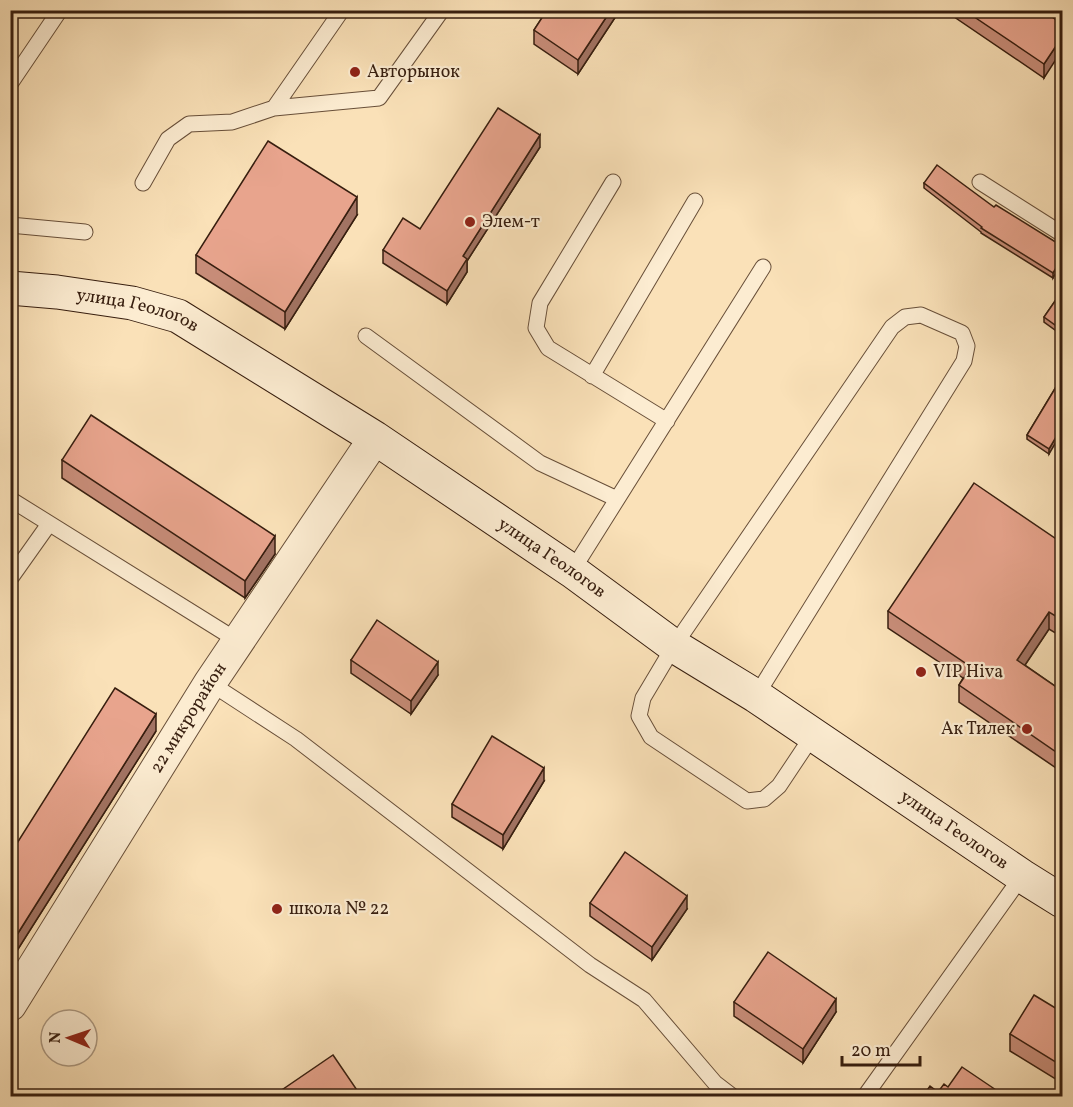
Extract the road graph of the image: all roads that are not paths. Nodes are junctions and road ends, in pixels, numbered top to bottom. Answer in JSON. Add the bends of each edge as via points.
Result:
{"nodes":[{"id":1,"x":60,"y":10,"type":"edge"},
{"id":2,"x":342,"y":10,"type":"edge"},
{"id":3,"x":442,"y":10,"type":"edge"},
{"id":4,"x":10,"y":84,"type":"edge"},
{"id":5,"x":274,"y":108,"type":"junction"},
{"id":6,"x":613,"y":182,"type":"dead end"},
{"id":7,"x":980,"y":182,"type":"dead end"},
{"id":8,"x":143,"y":183,"type":"dead end"},
{"id":9,"x":695,"y":201,"type":"dead end"},
{"id":10,"x":10,"y":225,"type":"edge"},
{"id":11,"x":85,"y":232,"type":"dead end"},
{"id":12,"x":1062,"y":234,"type":"edge"},
{"id":13,"x":763,"y":267,"type":"dead end"},
{"id":14,"x":10,"y":288,"type":"edge"},
{"id":15,"x":366,"y":336,"type":"dead end"},
{"id":16,"x":592,"y":376,"type":"junction"},
{"id":17,"x":667,"y":421,"type":"junction"},
{"id":18,"x":375,"y":438,"type":"junction"},
{"id":19,"x":10,"y":499,"type":"edge"},
{"id":20,"x":617,"y":499,"type":"junction"},
{"id":21,"x":49,"y":524,"type":"junction"},
{"id":22,"x":572,"y":571,"type":"junction"},
{"id":23,"x":10,"y":579,"type":"edge"},
{"id":24,"x":238,"y":641,"type":"junction"},
{"id":25,"x":674,"y":645,"type":"junction"},
{"id":26,"x":210,"y":683,"type":"junction"},
{"id":27,"x":756,"y":696,"type":"junction"},
{"id":28,"x":813,"y":735,"type":"junction"},
{"id":29,"x":1022,"y":876,"type":"junction"},
{"id":30,"x":1061,"y":898,"type":"edge"},
{"id":31,"x":13,"y":997,"type":"edge"},
{"id":32,"x":732,"y":1096,"type":"edge"},
{"id":33,"x":865,"y":1096,"type":"edge"}],
"edges":[{"from":1,"to":4,"type":"lane"},
{"from":2,"to":5,"type":"lane"},
{"from":3,"to":5,"type":"lane","via":[[379,98]]},
{"from":5,"to":8,"type":"lane","via":[[232,122],[189,124],[168,139]]},
{"from":6,"to":16,"type":"lane","via":[[540,303],[536,328],[548,348]]},
{"from":7,"to":12,"type":"lane"},
{"from":9,"to":16,"type":"lane"},
{"from":10,"to":11,"type":"lane"},
{"from":13,"to":17,"type":"lane"},
{"from":14,"to":18,"type":"street","name":"улица Геологов","via":[[132,303],[178,316]]},
{"from":15,"to":20,"type":"lane","via":[[540,463]]},
{"from":16,"to":17,"type":"lane"},
{"from":17,"to":20,"type":"lane"},
{"from":18,"to":22,"type":"street","name":"улица Геологов"},
{"from":18,"to":24,"type":"street","name":"22 микрорайон"},
{"from":19,"to":21,"type":"lane"},
{"from":20,"to":22,"type":"lane"},
{"from":21,"to":23,"type":"lane"},
{"from":21,"to":24,"type":"lane"},
{"from":22,"to":25,"type":"street","name":"улица Геологов"},
{"from":24,"to":26,"type":"street","name":"22 микрорайон"},
{"from":25,"to":27,"type":"street","name":"улица Геологов"},
{"from":25,"to":27,"type":"lane","via":[[892,327],[905,317],[921,315],[962,333],[968,346],[964,361]]},
{"from":25,"to":28,"type":"lane","via":[[643,698],[639,717],[651,737],[747,801],[764,799],[779,786]]},
{"from":26,"to":31,"type":"street","name":"22 микрорайон"},
{"from":26,"to":32,"type":"lane","via":[[296,739],[590,965],[644,1000],[715,1083]]},
{"from":27,"to":28,"type":"street","name":"улица Геологов"},
{"from":28,"to":29,"type":"street","name":"улица Геологов"},
{"from":29,"to":30,"type":"street","name":"улица Геологов"},
{"from":29,"to":33,"type":"lane"}]}
